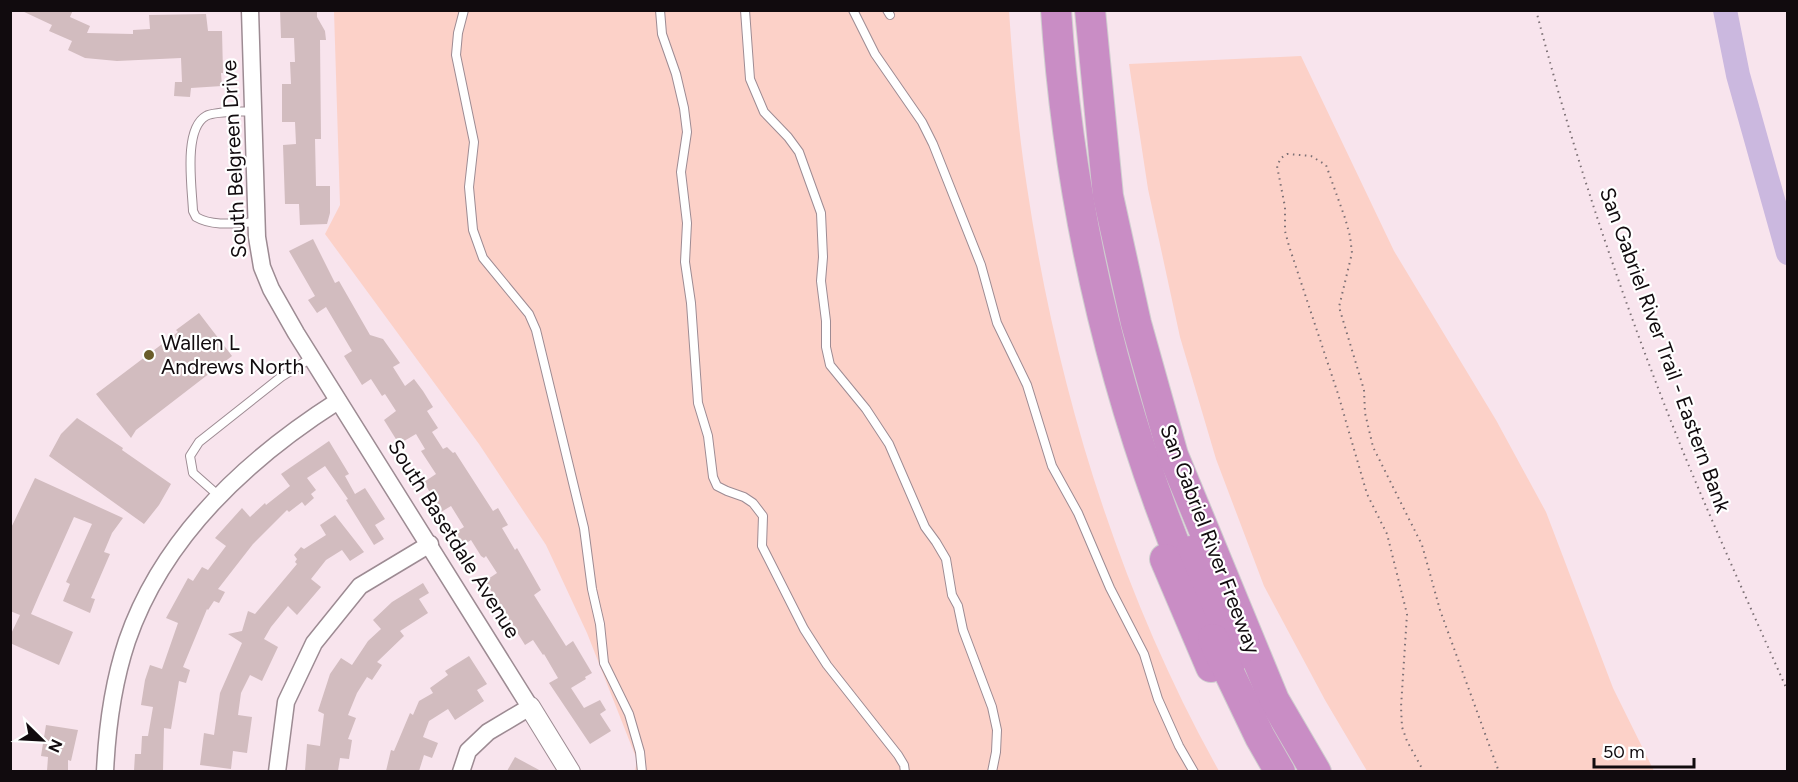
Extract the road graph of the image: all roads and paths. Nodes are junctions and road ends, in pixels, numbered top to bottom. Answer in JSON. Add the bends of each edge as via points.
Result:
{"nodes":[{"id":1,"x":250,"y":10,"type":"edge"},
{"id":2,"x":464,"y":10,"type":"edge"},
{"id":3,"x":660,"y":10,"type":"edge"},
{"id":4,"x":745,"y":10,"type":"edge"},
{"id":5,"x":853,"y":10,"type":"edge"},
{"id":6,"x":1044,"y":10,"type":"edge"},
{"id":7,"x":1056,"y":10,"type":"edge"},
{"id":8,"x":1069,"y":10,"type":"edge"},
{"id":9,"x":1089,"y":10,"type":"edge"},
{"id":10,"x":1536,"y":10,"type":"edge"},
{"id":11,"x":253,"y":111,"type":"junction"},
{"id":12,"x":257,"y":222,"type":"junction"},
{"id":13,"x":296,"y":333,"type":"joint"},
{"id":14,"x":310,"y":358,"type":"junction"},
{"id":15,"x":338,"y":401,"type":"junction"},
{"id":16,"x":219,"y":496,"type":"junction"},
{"id":17,"x":430,"y":544,"type":"junction"},
{"id":18,"x":1788,"y":692,"type":"edge"},
{"id":19,"x":530,"y":707,"type":"junction"},
{"id":20,"x":105,"y":771,"type":"edge"},
{"id":21,"x":277,"y":771,"type":"edge"},
{"id":22,"x":461,"y":771,"type":"edge"},
{"id":23,"x":570,"y":771,"type":"edge"},
{"id":24,"x":642,"y":771,"type":"edge"},
{"id":25,"x":905,"y":771,"type":"edge"},
{"id":26,"x":992,"y":771,"type":"edge"},
{"id":27,"x":1194,"y":771,"type":"edge"},
{"id":28,"x":1264,"y":771,"type":"edge"},
{"id":29,"x":1280,"y":771,"type":"edge"},
{"id":30,"x":1294,"y":771,"type":"edge"},
{"id":31,"x":1316,"y":771,"type":"edge"},
{"id":32,"x":1424,"y":771,"type":"edge"},
{"id":33,"x":1499,"y":771,"type":"edge"}],
"edges":[{"from":1,"to":11,"type":"street","name":"South Belgreen Drive"},
{"from":2,"to":24,"type":"lane","via":[[456,55],[474,142],[469,187],[473,230],[483,258],[528,314],[536,330],[584,528],[604,663],[629,714]]},
{"from":3,"to":25,"type":"lane","via":[[662,34],[676,74],[687,132],[681,172],[687,223],[685,262],[698,403],[708,436],[713,477],[717,486],[744,497],[763,516],[762,546],[804,629],[827,665],[898,755]]},
{"from":4,"to":26,"type":"lane","via":[[750,79],[765,112],[799,152],[821,213],[821,281],[830,365],[889,444],[925,527],[946,559],[952,595],[997,730]]},
{"from":5,"to":27,"type":"lane","via":[[875,54],[933,144],[981,265],[997,323],[1026,385],[1052,466],[1078,513],[1143,654],[1168,722]]},
{"from":6,"to":28,"type":"highway","via":[[1062,175],[1080,273],[1107,382],[1167,563],[1209,663]]},
{"from":7,"to":29,"type":"highway","via":[[1082,219],[1116,370],[1167,527],[1220,655]]},
{"from":8,"to":30,"type":"highway","via":[[1094,208],[1108,279],[1148,428],[1214,611]]},
{"from":9,"to":31,"type":"highway","name":"San Gabriel River Freeway","via":[[1108,196],[1136,323],[1173,455],[1274,700]]},
{"from":10,"to":18,"type":"path","name":"San Gabriel River Trail - Eastern Bank","via":[[1587,186],[1642,344],[1693,475]]},
{"from":11,"to":12,"type":"street","name":"South Belgreen Drive"},
{"from":11,"to":12,"type":"lane","via":[[207,115],[197,123],[191,138],[193,211],[196,217],[208,221]]},
{"from":12,"to":13,"type":"street","name":"South Belgreen Drive","via":[[262,267]]},
{"from":13,"to":14,"type":"street","name":"South Basetdale Avenue"},
{"from":14,"to":15,"type":"street","name":"South Basetdale Avenue"},
{"from":14,"to":16,"type":"lane","via":[[199,442],[190,456],[193,473]]},
{"from":15,"to":16,"type":"street","via":[[297,427]]},
{"from":15,"to":17,"type":"street","name":"South Basetdale Avenue"},
{"from":16,"to":20,"type":"street","via":[[184,534],[159,571],[127,641],[111,712]]},
{"from":17,"to":19,"type":"street","name":"South Basetdale Avenue"},
{"from":17,"to":21,"type":"street","via":[[360,586],[314,643],[286,702]]},
{"from":19,"to":22,"type":"street","via":[[489,732],[468,751]]},
{"from":19,"to":23,"type":"street","name":"South Basetdale Avenue"},
{"from":32,"to":33,"type":"path","via":[[1402,727],[1407,614],[1387,534],[1367,494],[1338,393],[1288,246],[1277,166],[1287,154],[1311,156],[1326,165],[1345,218],[1352,253],[1339,306],[1364,390],[1374,447],[1422,545],[1440,610]]}]}
